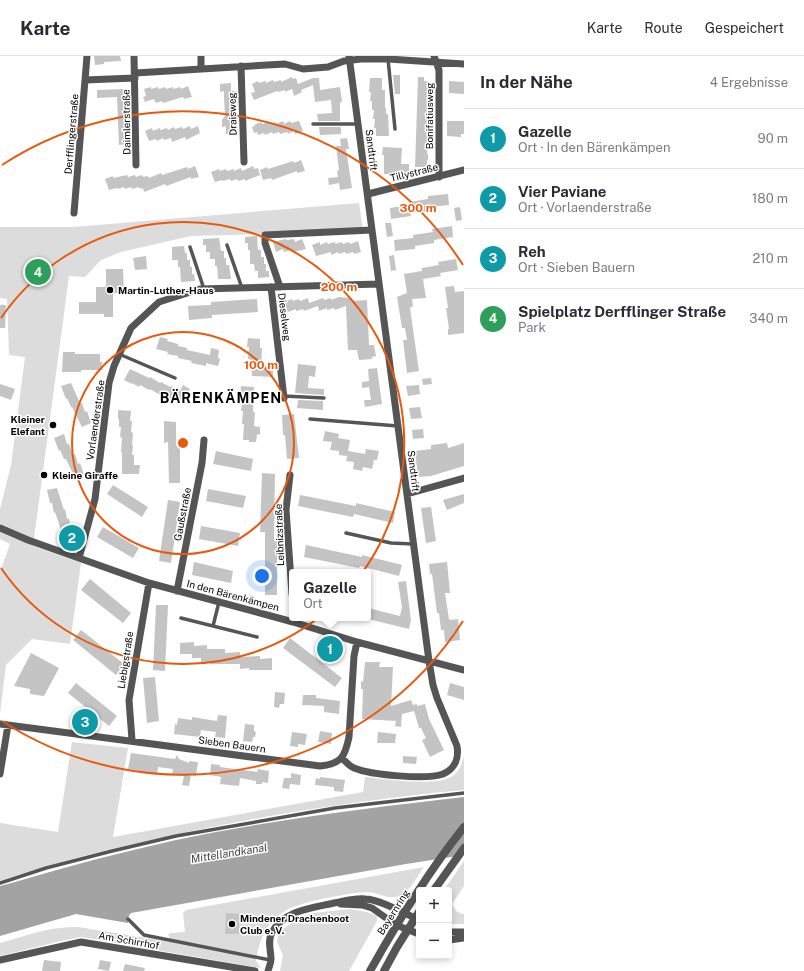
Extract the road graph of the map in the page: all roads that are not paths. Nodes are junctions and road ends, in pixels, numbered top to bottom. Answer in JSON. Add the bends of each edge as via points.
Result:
{"nodes":[{"id":1,"x":87,"y":56,"type":"edge"},
{"id":2,"x":134,"y":56,"type":"edge"},
{"id":3,"x":201,"y":56,"type":"edge"},
{"id":4,"x":350,"y":58,"type":"edge"},
{"id":5,"x":388,"y":59,"type":"junction"},
{"id":6,"x":435,"y":59,"type":"edge"},
{"id":7,"x":464,"y":64,"type":"edge"},
{"id":8,"x":241,"y":66,"type":"junction"},
{"id":9,"x":202,"y":69,"type":"junction"},
{"id":10,"x":135,"y":75,"type":"junction"},
{"id":11,"x":85,"y":80,"type":"junction"},
{"id":12,"x":313,"y":124,"type":"dead end"},
{"id":13,"x":359,"y":124,"type":"junction"},
{"id":14,"x":395,"y":129,"type":"dead end"},
{"id":15,"x":244,"y":162,"type":"dead end"},
{"id":16,"x":136,"y":165,"type":"dead end"},
{"id":17,"x":464,"y":170,"type":"edge"},
{"id":18,"x":439,"y":176,"type":"junction"},
{"id":19,"x":368,"y":194,"type":"junction"},
{"id":20,"x":74,"y":213,"type":"dead end"},
{"id":21,"x":372,"y":230,"type":"junction"},
{"id":22,"x":226,"y":245,"type":"dead end"},
{"id":23,"x":190,"y":247,"type":"dead end"},
{"id":24,"x":379,"y":284,"type":"junction"},
{"id":25,"x":271,"y":287,"type":"junction"},
{"id":26,"x":280,"y":287,"type":"junction"},
{"id":27,"x":242,"y":288,"type":"junction"},
{"id":28,"x":204,"y":289,"type":"junction"},
{"id":29,"x":119,"y":354,"type":"junction"},
{"id":30,"x":175,"y":378,"type":"dead end"},
{"id":31,"x":284,"y":397,"type":"joint"},
{"id":32,"x":324,"y":398,"type":"dead end"},
{"id":33,"x":310,"y":419,"type":"dead end"},
{"id":34,"x":398,"y":426,"type":"junction"},
{"id":35,"x":204,"y":440,"type":"dead end"},
{"id":36,"x":290,"y":475,"type":"dead end"},
{"id":37,"x":464,"y":478,"type":"edge"},
{"id":38,"x":407,"y":494,"type":"junction"},
{"id":39,"x":0,"y":528,"type":"edge"},
{"id":40,"x":346,"y":533,"type":"dead end"},
{"id":41,"x":414,"y":544,"type":"junction"},
{"id":42,"x":79,"y":558,"type":"junction"},
{"id":43,"x":290,"y":569,"type":"edge"},
{"id":44,"x":148,"y":583,"type":"junction"},
{"id":45,"x":177,"y":591,"type":"junction"},
{"id":46,"x":219,"y":602,"type":"junction"},
{"id":47,"x":182,"y":618,"type":"dead end"},
{"id":48,"x":289,"y":619,"type":"edge"},
{"id":49,"x":296,"y":621,"type":"edge"},
{"id":50,"x":213,"y":626,"type":"junction"},
{"id":51,"x":257,"y":638,"type":"dead end"},
{"id":52,"x":357,"y":642,"type":"junction"},
{"id":53,"x":428,"y":661,"type":"junction"},
{"id":54,"x":464,"y":670,"type":"edge"},
{"id":55,"x":0,"y":724,"type":"edge"},
{"id":56,"x":8,"y":725,"type":"junction"},
{"id":57,"x":132,"y":740,"type":"junction"},
{"id":58,"x":342,"y":758,"type":"junction"},
{"id":59,"x":0,"y":774,"type":"edge"},
{"id":60,"x":464,"y":793,"type":"edge"},
{"id":61,"x":464,"y":827,"type":"edge"},
{"id":62,"x":464,"y":848,"type":"edge"},
{"id":63,"x":0,"y":883,"type":"edge"},
{"id":64,"x":436,"y":887,"type":"edge"},
{"id":65,"x":333,"y":904,"type":"junction"},
{"id":66,"x":404,"y":913,"type":"junction"},
{"id":67,"x":416,"y":916,"type":"edge"},
{"id":68,"x":128,"y":919,"type":"dead end"},
{"id":69,"x":416,"y":919,"type":"edge"},
{"id":70,"x":396,"y":925,"type":"junction"},
{"id":71,"x":407,"y":930,"type":"junction"},
{"id":72,"x":452,"y":932,"type":"edge"},
{"id":73,"x":464,"y":932,"type":"edge"},
{"id":74,"x":416,"y":933,"type":"edge"},
{"id":75,"x":464,"y":938,"type":"edge"},
{"id":76,"x":452,"y":940,"type":"edge"},
{"id":77,"x":0,"y":960,"type":"edge"},
{"id":78,"x":272,"y":960,"type":"junction"},
{"id":79,"x":256,"y":971,"type":"edge"},
{"id":80,"x":268,"y":971,"type":"edge"},
{"id":81,"x":370,"y":971,"type":"edge"},
{"id":82,"x":384,"y":971,"type":"edge"}],
"edges":[{"from":1,"to":11,"type":"street","name":"Derfflingerstraße"},
{"from":2,"to":10,"type":"street","name":"Daimlerstraße"},
{"from":3,"to":9,"type":"street"},
{"from":4,"to":5,"type":"street"},
{"from":4,"to":8,"type":"street","via":[[328,67],[302,69],[285,64]]},
{"from":4,"to":13,"type":"street","name":"Sandtrift"},
{"from":5,"to":6,"type":"street"},
{"from":5,"to":14,"type":"lane"},
{"from":6,"to":7,"type":"street"},
{"from":6,"to":18,"type":"street","name":"Bonifatiusweg","via":[[439,70]]},
{"from":8,"to":9,"type":"street"},
{"from":8,"to":15,"type":"street","name":"Draisweg"},
{"from":9,"to":10,"type":"street"},
{"from":10,"to":11,"type":"street"},
{"from":10,"to":16,"type":"street","name":"Daimlerstraße"},
{"from":11,"to":20,"type":"street","name":"Derfflingerstraße"},
{"from":12,"to":13,"type":"lane"},
{"from":13,"to":19,"type":"street","name":"Sandtrift"},
{"from":17,"to":18,"type":"street","name":"Tillystraße"},
{"from":18,"to":19,"type":"street","name":"Tillystraße"},
{"from":19,"to":21,"type":"street","name":"Sandtrift"},
{"from":21,"to":24,"type":"street","name":"Sandtrift"},
{"from":21,"to":26,"type":"street","via":[[265,235],[265,243]]},
{"from":22,"to":27,"type":"lane"},
{"from":23,"to":28,"type":"lane"},
{"from":24,"to":26,"type":"street","name":"Vorlaenderstraße"},
{"from":24,"to":34,"type":"street","name":"Sandtrift"},
{"from":25,"to":26,"type":"street","name":"Vorlaenderstraße"},
{"from":25,"to":27,"type":"street","name":"Vorlaenderstraße"},
{"from":25,"to":31,"type":"street","name":"Dieselweg"},
{"from":27,"to":28,"type":"street","name":"Vorlaenderstraße"},
{"from":28,"to":29,"type":"street","name":"Vorlaenderstraße","via":[[159,302],[131,328]]},
{"from":29,"to":30,"type":"lane"},
{"from":29,"to":42,"type":"street","name":"Vorlaenderstraße","via":[[109,383],[95,499]]},
{"from":31,"to":32,"type":"lane"},
{"from":33,"to":34,"type":"lane"},
{"from":34,"to":38,"type":"street","name":"Sandtrift"},
{"from":35,"to":45,"type":"street","name":"Gaußstraße"},
{"from":36,"to":43,"type":"street","name":"Leibnizstraße","via":[[286,510]]},
{"from":37,"to":38,"type":"street"},
{"from":38,"to":41,"type":"street","name":"Sandtrift"},
{"from":39,"to":42,"type":"street","name":"In den Bärenkämpen"},
{"from":40,"to":41,"type":"lane","via":[[391,543]]},
{"from":41,"to":53,"type":"street","name":"Sandtrift"},
{"from":42,"to":44,"type":"street","name":"In den Bärenkämpen"},
{"from":44,"to":45,"type":"street","name":"In den Bärenkämpen"},
{"from":44,"to":57,"type":"street","name":"Liebigstraße","via":[[129,700]]},
{"from":45,"to":46,"type":"street","name":"In den Bärenkämpen"},
{"from":46,"to":48,"type":"street","name":"In den Bärenkämpen"},
{"from":46,"to":50,"type":"lane"},
{"from":47,"to":50,"type":"lane"},
{"from":49,"to":52,"type":"street","name":"In den Bärenkämpen"},
{"from":50,"to":51,"type":"lane"},
{"from":52,"to":53,"type":"street","name":"In den Bärenkämpen"},
{"from":52,"to":58,"type":"street","via":[[349,737]]},
{"from":53,"to":54,"type":"street","name":"In den Bärenkämpen"},
{"from":53,"to":58,"type":"street","name":"Sandtrift","via":[[437,698],[457,746],[458,753],[453,768],[434,776],[398,776],[364,771],[353,767]]},
{"from":55,"to":56,"type":"street","name":"Sieben Bauern"},
{"from":56,"to":57,"type":"street","name":"Sieben Bauern"},
{"from":56,"to":59,"type":"street"},
{"from":57,"to":58,"type":"street","name":"Sieben Bauern","via":[[320,766],[335,763]]},
{"from":60,"to":63,"type":"lane","via":[[335,808],[176,836],[46,868]]},
{"from":61,"to":66,"type":"street","name":"Bayernring"},
{"from":62,"to":64,"type":"street"},
{"from":65,"to":66,"type":"street","via":[[365,898]]},
{"from":65,"to":70,"type":"street","via":[[372,908]]},
{"from":65,"to":78,"type":"street","via":[[294,912],[282,921],[272,932],[269,940]]},
{"from":66,"to":67,"type":"street"},
{"from":66,"to":70,"type":"street","name":"Bayernring"},
{"from":68,"to":78,"type":"lane","via":[[144,935]]},
{"from":69,"to":71,"type":"street"},
{"from":70,"to":71,"type":"street"},
{"from":70,"to":81,"type":"street","name":"Bayernring"},
{"from":71,"to":74,"type":"street"},
{"from":71,"to":82,"type":"street"},
{"from":72,"to":73,"type":"street"},
{"from":75,"to":76,"type":"street"},
{"from":77,"to":79,"type":"street","name":"Am Schirrhof","via":[[81,942]]},
{"from":78,"to":80,"type":"street"}]}
